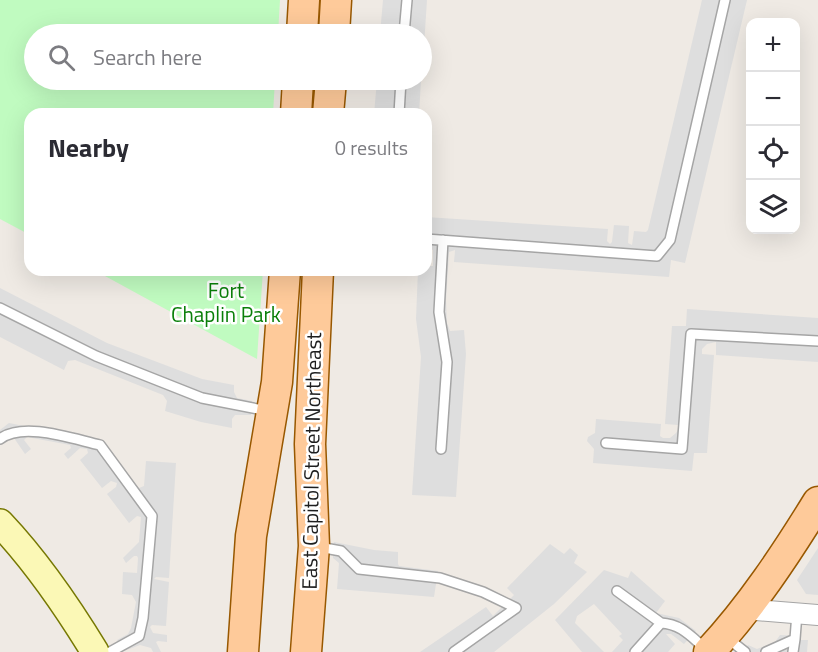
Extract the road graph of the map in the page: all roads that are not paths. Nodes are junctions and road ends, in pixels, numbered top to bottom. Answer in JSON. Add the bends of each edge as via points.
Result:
{"nodes":[{"id":1,"x":304,"y":0,"type":"edge"},
{"id":2,"x":336,"y":0,"type":"edge"},
{"id":3,"x":407,"y":0,"type":"edge"},
{"id":4,"x":725,"y":0,"type":"edge"},
{"id":5,"x":303,"y":24,"type":"edge"},
{"id":6,"x":334,"y":24,"type":"edge"},
{"id":7,"x":405,"y":24,"type":"edge"},
{"id":8,"x":297,"y":90,"type":"edge"},
{"id":9,"x":329,"y":90,"type":"edge"},
{"id":10,"x":400,"y":90,"type":"edge"},
{"id":11,"x":296,"y":108,"type":"edge"},
{"id":12,"x":328,"y":108,"type":"edge"},
{"id":13,"x":399,"y":108,"type":"edge"},
{"id":14,"x":432,"y":239,"type":"edge"},
{"id":15,"x":443,"y":240,"type":"junction"},
{"id":16,"x":285,"y":276,"type":"edge"},
{"id":17,"x":318,"y":276,"type":"edge"},
{"id":18,"x":0,"y":308,"type":"edge"},
{"id":19,"x":818,"y":341,"type":"edge"},
{"id":20,"x":272,"y":412,"type":"junction"},
{"id":21,"x":0,"y":439,"type":"edge"},
{"id":22,"x":606,"y":443,"type":"dead end"},
{"id":23,"x":441,"y":449,"type":"dead end"},
{"id":24,"x":818,"y":502,"type":"edge"},
{"id":25,"x":0,"y":523,"type":"edge"},
{"id":26,"x":314,"y":546,"type":"junction"},
{"id":27,"x":617,"y":591,"type":"dead end"},
{"id":28,"x":744,"y":609,"type":"junction"},
{"id":29,"x":797,"y":613,"type":"junction"},
{"id":30,"x":818,"y":615,"type":"edge"},
{"id":31,"x":661,"y":623,"type":"junction"},
{"id":32,"x":795,"y":639,"type":"junction"},
{"id":33,"x":722,"y":648,"type":"edge"},
{"id":34,"x":95,"y":652,"type":"edge"},
{"id":35,"x":110,"y":652,"type":"edge"},
{"id":36,"x":243,"y":652,"type":"edge"},
{"id":37,"x":306,"y":652,"type":"edge"},
{"id":38,"x":454,"y":652,"type":"edge"},
{"id":39,"x":635,"y":652,"type":"edge"},
{"id":40,"x":766,"y":652,"type":"edge"},
{"id":41,"x":793,"y":652,"type":"edge"}],
"edges":[{"from":1,"to":5,"type":"main road"},
{"from":2,"to":6,"type":"main road"},
{"from":3,"to":7,"type":"lane"},
{"from":4,"to":15,"type":"lane","via":[[670,240],[657,256]]},
{"from":8,"to":11,"type":"main road"},
{"from":9,"to":12,"type":"main road"},
{"from":10,"to":13,"type":"lane"},
{"from":14,"to":15,"type":"lane"},
{"from":15,"to":23,"type":"lane","via":[[439,312],[447,362]]},
{"from":16,"to":20,"type":"main road"},
{"from":17,"to":26,"type":"main road","name":"East Capitol Street Northeast","via":[[310,444]]},
{"from":18,"to":20,"type":"lane","via":[[96,356],[202,398]]},
{"from":19,"to":22,"type":"lane","via":[[691,334],[682,448]]},
{"from":20,"to":36,"type":"main road","via":[[250,536]]},
{"from":21,"to":35,"type":"lane","via":[[8,432],[24,431],[100,445],[152,516],[139,636]]},
{"from":24,"to":28,"type":"main road"},
{"from":25,"to":34,"type":"main road","via":[[63,601]]},
{"from":26,"to":37,"type":"main road","name":"East Capitol Street Northeast"},
{"from":26,"to":38,"type":"lane","via":[[341,552],[359,569],[440,578],[516,608]]},
{"from":27,"to":31,"type":"lane"},
{"from":28,"to":29,"type":"street"},
{"from":28,"to":33,"type":"main road"},
{"from":29,"to":30,"type":"street"},
{"from":29,"to":32,"type":"lane"},
{"from":31,"to":33,"type":"lane","via":[[683,628]]},
{"from":31,"to":39,"type":"lane"},
{"from":32,"to":40,"type":"lane"},
{"from":32,"to":41,"type":"lane"}]}
